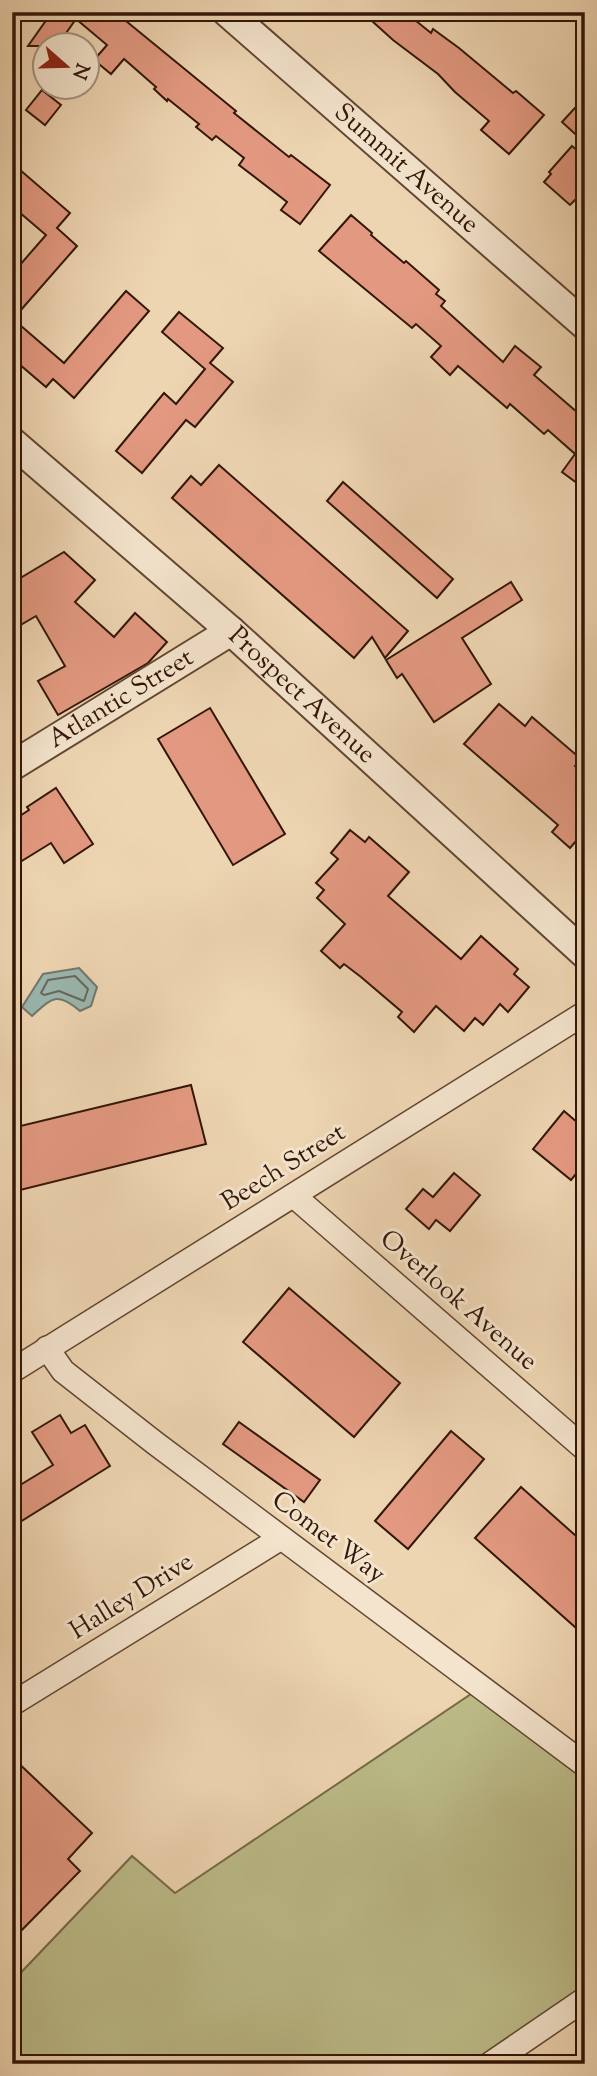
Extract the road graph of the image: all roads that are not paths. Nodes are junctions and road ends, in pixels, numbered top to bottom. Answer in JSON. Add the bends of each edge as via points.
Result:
{"nodes":[{"id":1,"x":227,"y":12,"type":"edge"},
{"id":2,"x":585,"y":325,"type":"edge"},
{"id":3,"x":12,"y":442,"type":"edge"},
{"id":4,"x":230,"y":631,"type":"junction"},
{"id":5,"x":12,"y":766,"type":"edge"},
{"id":6,"x":585,"y":954,"type":"edge"},
{"id":7,"x":585,"y":1013,"type":"edge"},
{"id":8,"x":294,"y":1196,"type":"junction"},
{"id":9,"x":47,"y":1349,"type":"junction"},
{"id":10,"x":12,"y":1371,"type":"edge"},
{"id":11,"x":585,"y":1449,"type":"edge"},
{"id":12,"x":281,"y":1538,"type":"junction"},
{"id":13,"x":12,"y":1704,"type":"edge"},
{"id":14,"x":585,"y":1765,"type":"edge"},
{"id":15,"x":585,"y":1999,"type":"edge"},
{"id":16,"x":490,"y":2064,"type":"edge"}],
"edges":[{"from":1,"to":2,"type":"street","name":"Summit Avenue"},
{"from":3,"to":4,"type":"street","name":"Prospect Avenue"},
{"from":4,"to":5,"type":"street","name":"Atlantic Street"},
{"from":4,"to":6,"type":"street","name":"Prospect Avenue"},
{"from":7,"to":8,"type":"street","name":"Beech Street"},
{"from":8,"to":9,"type":"street","name":"Beech Street"},
{"from":8,"to":11,"type":"street","name":"Overlook Avenue"},
{"from":9,"to":10,"type":"street","name":"Beech Street"},
{"from":9,"to":12,"type":"street","name":"Comet Way","via":[[63,1371]]},
{"from":12,"to":13,"type":"street","name":"Halley Drive"},
{"from":12,"to":14,"type":"street","name":"Comet Way"},
{"from":15,"to":16,"type":"street"}]}
